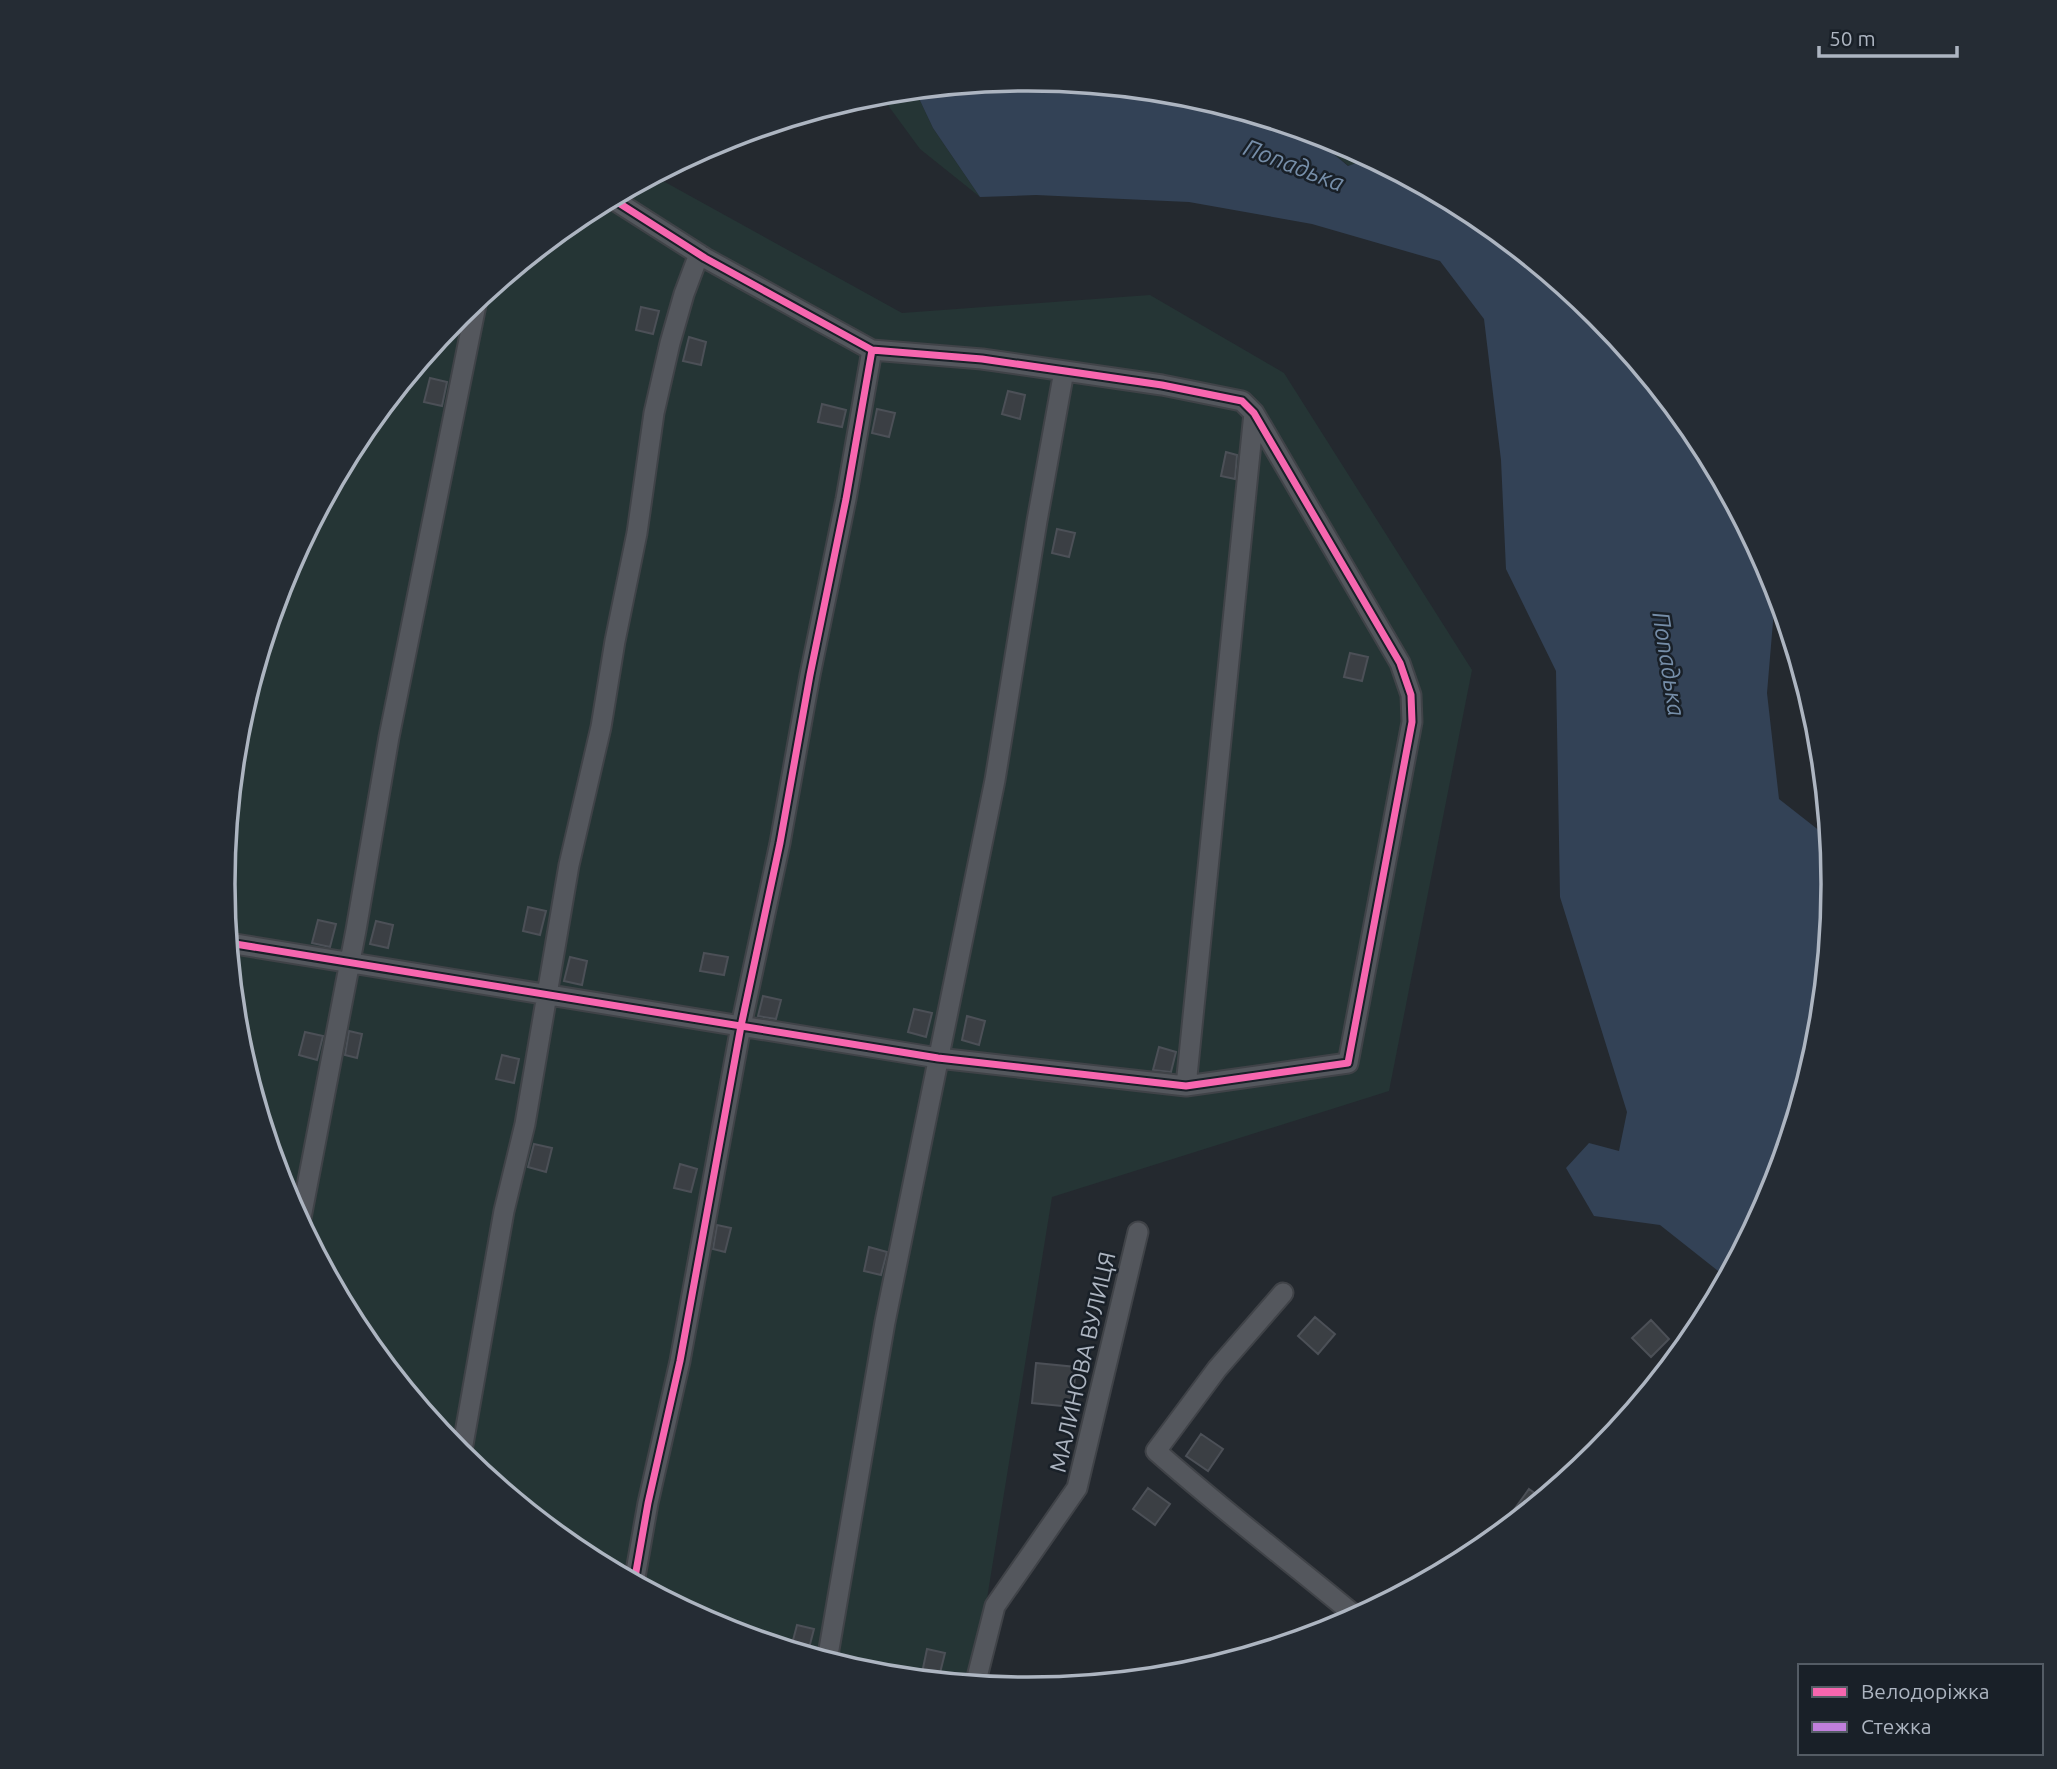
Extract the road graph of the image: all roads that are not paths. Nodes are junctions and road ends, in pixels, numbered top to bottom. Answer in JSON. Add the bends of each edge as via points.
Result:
{"nodes":[{"id":1,"x":621,"y":204,"type":"edge"},
{"id":2,"x":699,"y":254,"type":"junction"},
{"id":3,"x":474,"y":317,"type":"edge"},
{"id":4,"x":872,"y":350,"type":"junction"},
{"id":5,"x":1064,"y":371,"type":"junction"},
{"id":6,"x":1254,"y":413,"type":"junction"},
{"id":7,"x":238,"y":944,"type":"edge"},
{"id":8,"x":350,"y":963,"type":"junction"},
{"id":9,"x":546,"y":995,"type":"junction"},
{"id":10,"x":741,"y":1026,"type":"junction"},
{"id":11,"x":937,"y":1058,"type":"junction"},
{"id":12,"x":1186,"y":1086,"type":"junction"},
{"id":13,"x":303,"y":1206,"type":"edge"},
{"id":14,"x":1138,"y":1232,"type":"dead end"},
{"id":15,"x":1283,"y":1293,"type":"dead end"},
{"id":16,"x":463,"y":1442,"type":"edge"},
{"id":17,"x":636,"y":1574,"type":"edge"},
{"id":18,"x":1349,"y":1610,"type":"edge"},
{"id":19,"x":828,"y":1652,"type":"edge"},
{"id":20,"x":977,"y":1676,"type":"edge"}],
"edges":[{"from":1,"to":2,"type":"street"},
{"from":2,"to":4,"type":"street"},
{"from":2,"to":9,"type":"street","via":[[673,331],[654,413],[601,727],[569,865]]},
{"from":3,"to":8,"type":"street","via":[[394,711]]},
{"from":4,"to":5,"type":"street"},
{"from":4,"to":10,"type":"street"},
{"from":5,"to":6,"type":"street","via":[[1224,396],[1242,401]]},
{"from":5,"to":11,"type":"street","via":[[995,780]]},
{"from":6,"to":12,"type":"street"},
{"from":6,"to":12,"type":"street","via":[[1401,663],[1411,695],[1412,722],[1348,1063]]},
{"from":7,"to":8,"type":"street"},
{"from":8,"to":9,"type":"street"},
{"from":8,"to":13,"type":"street"},
{"from":9,"to":10,"type":"street"},
{"from":9,"to":16,"type":"street"},
{"from":10,"to":11,"type":"street"},
{"from":10,"to":17,"type":"street","via":[[680,1362]]},
{"from":11,"to":12,"type":"street"},
{"from":11,"to":19,"type":"street","via":[[885,1322]]},
{"from":14,"to":20,"type":"street","name":"МАЛИНОВА ВУЛИЦЯ","via":[[1077,1488],[995,1606]]},
{"from":15,"to":18,"type":"street","via":[[1217,1369],[1156,1451]]}]}
